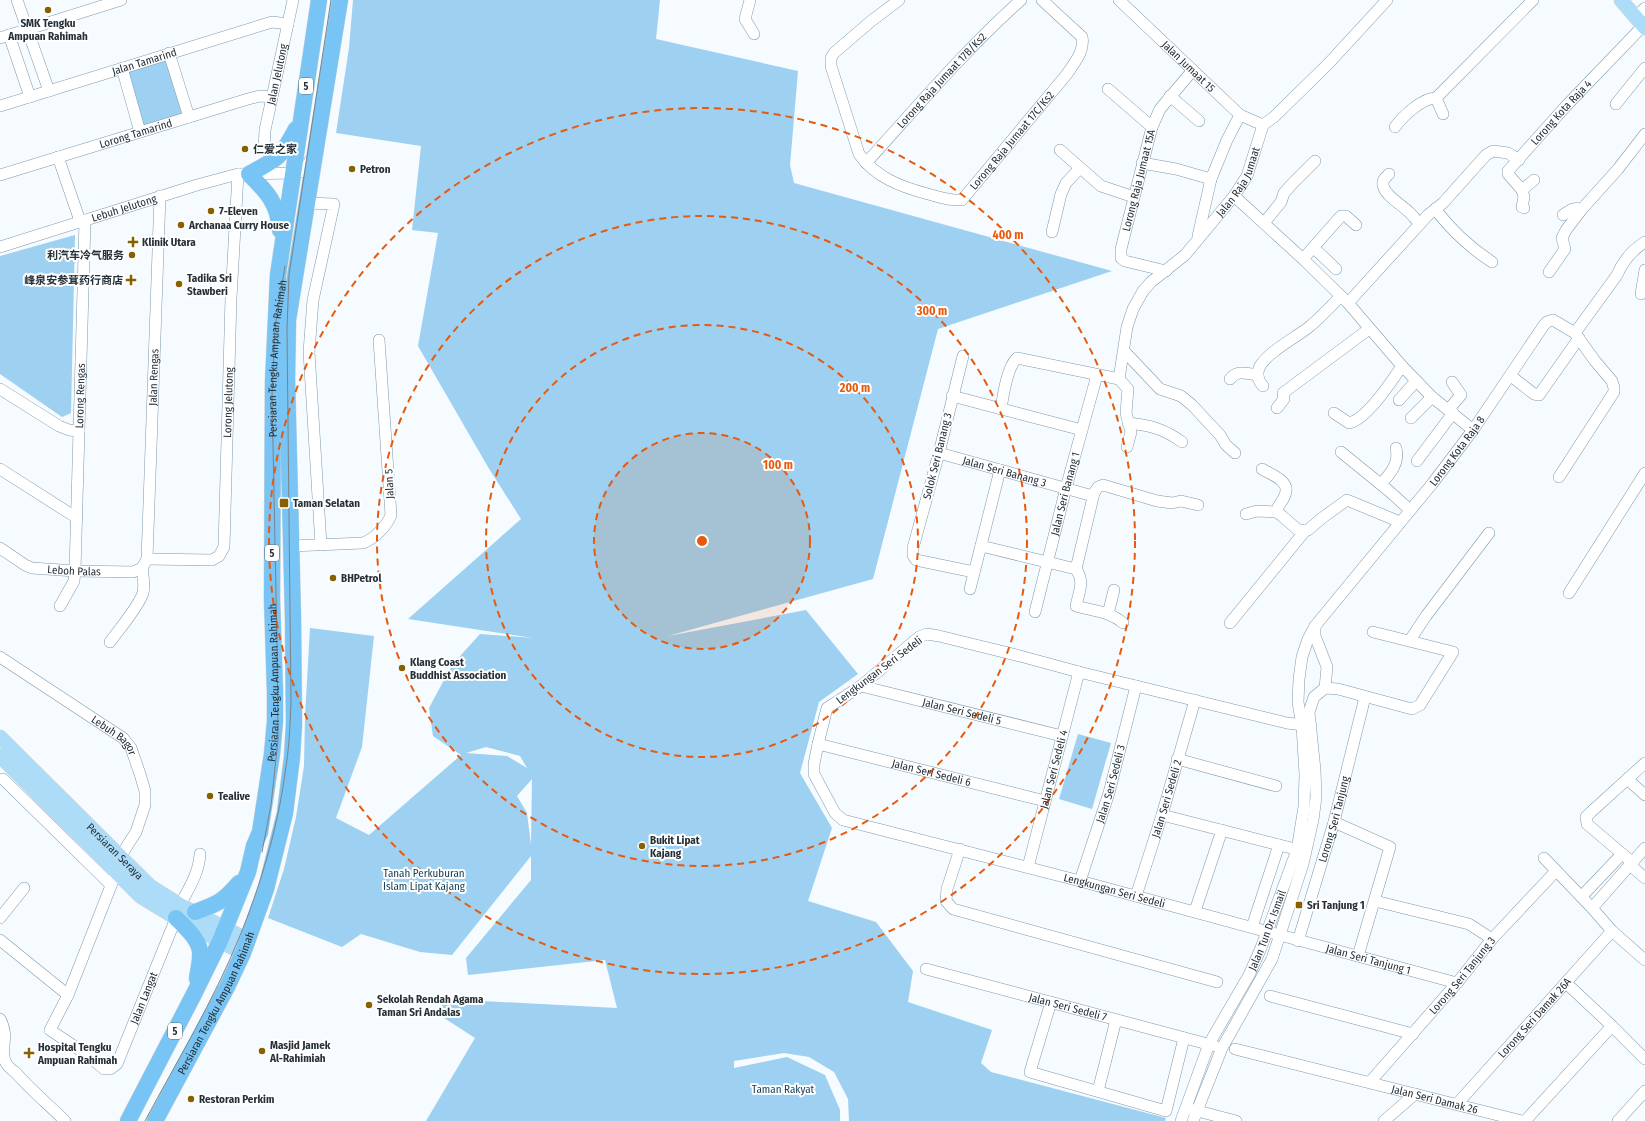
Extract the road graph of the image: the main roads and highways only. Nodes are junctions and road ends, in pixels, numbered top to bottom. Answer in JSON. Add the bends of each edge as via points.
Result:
{"nodes":[{"id":1,"x":319,"y":0,"type":"edge"},
{"id":2,"x":340,"y":0,"type":"edge"},
{"id":3,"x":1621,"y":0,"type":"edge"},
{"id":4,"x":1642,"y":20,"type":"edge"},
{"id":5,"x":301,"y":118,"type":"junction"},
{"id":6,"x":278,"y":275,"type":"junction"},
{"id":7,"x":0,"y":737,"type":"edge"},
{"id":8,"x":3,"y":760,"type":"edge"},
{"id":9,"x":69,"y":816,"type":"junction"},
{"id":10,"x":248,"y":872,"type":"junction"},
{"id":11,"x":178,"y":912,"type":"junction"},
{"id":12,"x":195,"y":912,"type":"junction"},
{"id":13,"x":222,"y":934,"type":"junction"},
{"id":14,"x":245,"y":947,"type":"junction"},
{"id":15,"x":194,"y":994,"type":"junction"},
{"id":16,"x":128,"y":1121,"type":"edge"},
{"id":17,"x":156,"y":1121,"type":"edge"}],
"edges":[{"from":1,"to":5,"type":"highway","name":"Persiaran Tengku Ampuan Rahimah","number":"5"},
{"from":2,"to":14,"type":"highway","name":"Persiaran Tengku Ampuan Rahimah","number":"5","via":[[288,320],[294,681],[292,757],[285,813],[277,848],[266,889]]},
{"from":3,"to":4,"type":"main road"},
{"from":5,"to":6,"type":"highway","name":"Persiaran Tengku Ampuan Rahimah","number":"5"},
{"from":5,"to":6,"type":"highway","via":[[282,154],[272,162],[244,174],[268,195],[279,216]]},
{"from":6,"to":10,"type":"highway","name":"Persiaran Tengku Ampuan Rahimah","number":"5","via":[[273,382],[272,599],[275,721],[260,832]]},
{"from":7,"to":9,"type":"main road","name":"Persiaran Seraya"},
{"from":8,"to":9,"type":"main road","name":"Persiaran Seraya"},
{"from":9,"to":11,"type":"main road","name":"Persiaran Seraya","via":[[120,857]]},
{"from":9,"to":11,"type":"main road","name":"Persiaran Seraya","via":[[114,879],[140,896]]},
{"from":10,"to":12,"type":"highway","via":[[227,897]]},
{"from":10,"to":13,"type":"highway","name":"Persiaran Tengku Ampuan Rahimah","number":"5"},
{"from":11,"to":12,"type":"main road","name":"Persiaran Seraya"},
{"from":11,"to":13,"type":"main road","name":"Persiaran Seraya"},
{"from":11,"to":15,"type":"highway","via":[[200,951]]},
{"from":12,"to":13,"type":"main road","name":"Persiaran Seraya"},
{"from":13,"to":14,"type":"main road","name":"Persiaran Seraya"},
{"from":13,"to":15,"type":"highway","name":"Persiaran Tengku Ampuan Rahimah","number":"5"},
{"from":14,"to":17,"type":"highway","name":"Persiaran Tengku Ampuan Rahimah","number":"5"},
{"from":15,"to":16,"type":"highway","name":"Persiaran Tengku Ampuan Rahimah","number":"5"}]}
